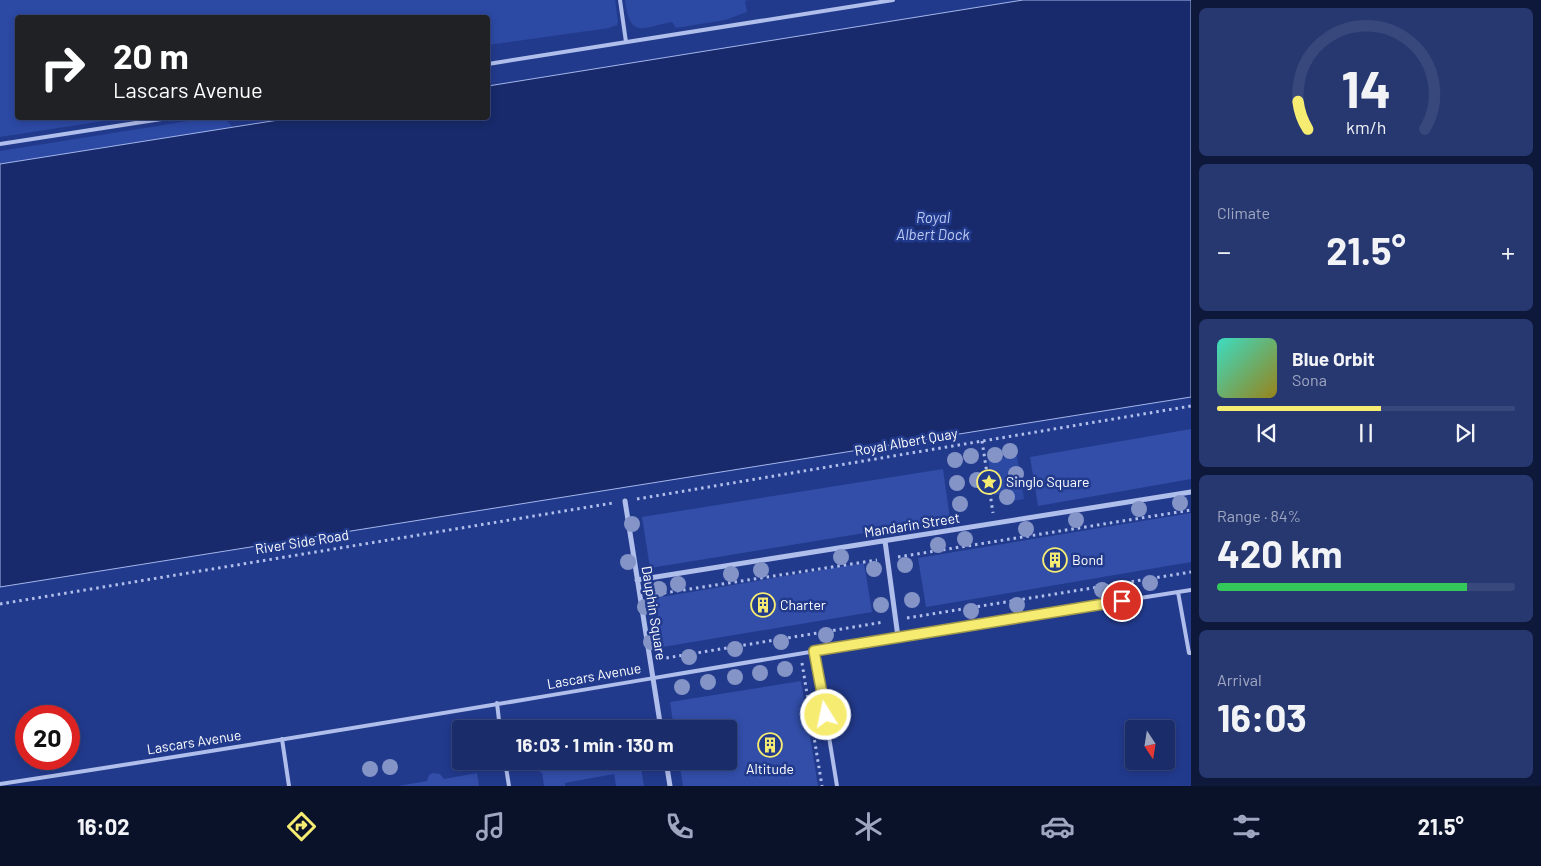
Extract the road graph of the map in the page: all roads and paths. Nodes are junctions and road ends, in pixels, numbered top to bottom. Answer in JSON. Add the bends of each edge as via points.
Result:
{"nodes":[{"id":1,"x":620,"y":0,"type":"edge"},
{"id":2,"x":893,"y":0,"type":"edge"},
{"id":3,"x":626,"y":42,"type":"junction"},
{"id":4,"x":490,"y":64,"type":"edge"},
{"id":5,"x":155,"y":120,"type":"edge"},
{"id":6,"x":0,"y":144,"type":"edge"},
{"id":7,"x":1191,"y":406,"type":"edge"},
{"id":8,"x":982,"y":441,"type":"junction"},
{"id":9,"x":1191,"y":492,"type":"edge"},
{"id":10,"x":625,"y":501,"type":"joint"},
{"id":11,"x":608,"y":504,"type":"dead end"},
{"id":12,"x":1191,"y":510,"type":"edge"},
{"id":13,"x":995,"y":523,"type":"junction"},
{"id":14,"x":885,"y":540,"type":"junction"},
{"id":15,"x":887,"y":558,"type":"junction"},
{"id":16,"x":1191,"y":572,"type":"edge"},
{"id":17,"x":637,"y":580,"type":"junction"},
{"id":18,"x":1191,"y":590,"type":"edge"},
{"id":19,"x":1178,"y":592,"type":"junction"},
{"id":20,"x":640,"y":597,"type":"junction"},
{"id":21,"x":0,"y":604,"type":"edge"},
{"id":22,"x":897,"y":620,"type":"junction"},
{"id":23,"x":898,"y":637,"type":"junction"},
{"id":24,"x":814,"y":651,"type":"junction"},
{"id":25,"x":800,"y":653,"type":"junction"},
{"id":26,"x":1190,"y":653,"type":"edge"},
{"id":27,"x":650,"y":660,"type":"junction"},
{"id":28,"x":653,"y":677,"type":"junction"},
{"id":29,"x":497,"y":704,"type":"junction"},
{"id":30,"x":499,"y":720,"type":"edge"},
{"id":31,"x":660,"y":720,"type":"edge"},
{"id":32,"x":282,"y":739,"type":"junction"},
{"id":33,"x":506,"y":770,"type":"edge"},
{"id":34,"x":667,"y":770,"type":"edge"},
{"id":35,"x":0,"y":784,"type":"edge"},
{"id":36,"x":289,"y":786,"type":"edge"},
{"id":37,"x":509,"y":786,"type":"edge"},
{"id":38,"x":670,"y":786,"type":"edge"},
{"id":39,"x":822,"y":786,"type":"edge"},
{"id":40,"x":837,"y":786,"type":"edge"}],
"edges":[{"from":1,"to":3,"type":"lane"},
{"from":2,"to":3,"type":"lane"},
{"from":3,"to":4,"type":"lane"},
{"from":5,"to":6,"type":"lane"},
{"from":7,"to":8,"type":"path","name":"Royal Albert Quay"},
{"from":8,"to":10,"type":"path","name":"Royal Albert Quay"},
{"from":8,"to":13,"type":"path"},
{"from":9,"to":13,"type":"street","name":"Mandarin Street"},
{"from":10,"to":17,"type":"street","name":"Dauphin Square"},
{"from":11,"to":21,"type":"path","name":"River Side Road"},
{"from":12,"to":15,"type":"path"},
{"from":13,"to":14,"type":"street","name":"Mandarin Street"},
{"from":14,"to":15,"type":"street"},
{"from":14,"to":17,"type":"street","name":"Mandarin Street"},
{"from":15,"to":20,"type":"path"},
{"from":15,"to":22,"type":"street"},
{"from":16,"to":22,"type":"path"},
{"from":17,"to":20,"type":"street","name":"Dauphin Square"},
{"from":18,"to":19,"type":"lane","name":"Lascars Avenue"},
{"from":19,"to":23,"type":"lane","name":"Lascars Avenue"},
{"from":19,"to":26,"type":"lane"},
{"from":20,"to":27,"type":"street","name":"Dauphin Square"},
{"from":22,"to":23,"type":"street"},
{"from":22,"to":27,"type":"path"},
{"from":23,"to":24,"type":"lane","name":"Lascars Avenue"},
{"from":24,"to":25,"type":"lane","name":"Lascars Avenue"},
{"from":24,"to":40,"type":"lane"},
{"from":25,"to":28,"type":"lane","name":"Lascars Avenue"},
{"from":25,"to":39,"type":"path"},
{"from":27,"to":28,"type":"street","name":"Dauphin Square"},
{"from":28,"to":29,"type":"lane","name":"Lascars Avenue"},
{"from":28,"to":31,"type":"street","name":"Dauphin Square"},
{"from":29,"to":30,"type":"lane"},
{"from":29,"to":32,"type":"lane","name":"Lascars Avenue"},
{"from":32,"to":35,"type":"lane","name":"Lascars Avenue"},
{"from":32,"to":36,"type":"lane"},
{"from":33,"to":37,"type":"lane"},
{"from":34,"to":38,"type":"street"}]}
